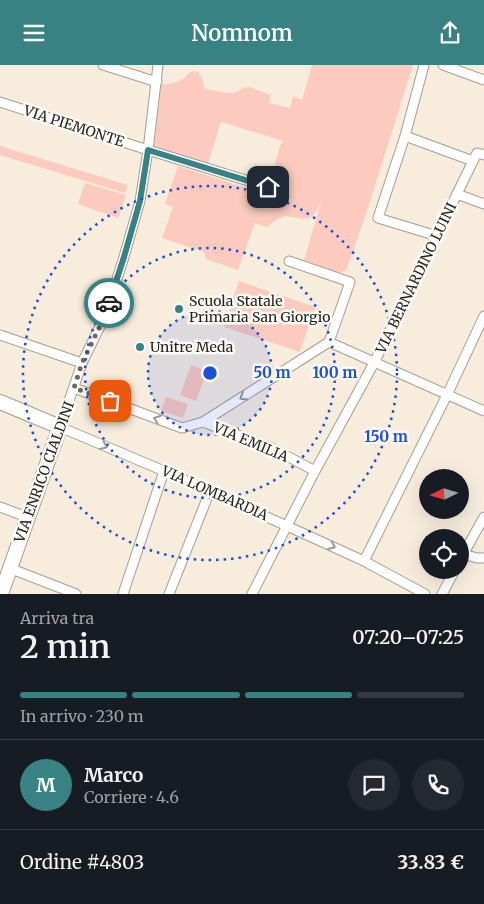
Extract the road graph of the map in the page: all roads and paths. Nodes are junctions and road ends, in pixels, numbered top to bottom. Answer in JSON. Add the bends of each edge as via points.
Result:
{"nodes":[{"id":1,"x":103,"y":65,"type":"edge"},
{"id":2,"x":158,"y":65,"type":"edge"},
{"id":3,"x":424,"y":65,"type":"edge"},
{"id":4,"x":443,"y":65,"type":"edge"},
{"id":5,"x":484,"y":80,"type":"edge"},
{"id":6,"x":157,"y":82,"type":"junction"},
{"id":7,"x":0,"y":102,"type":"edge"},
{"id":8,"x":405,"y":136,"type":"junction"},
{"id":9,"x":148,"y":150,"type":"junction"},
{"id":10,"x":484,"y":155,"type":"edge"},
{"id":11,"x":473,"y":161,"type":"junction"},
{"id":12,"x":268,"y":187,"type":"dead end"},
{"id":13,"x":457,"y":194,"type":"junction"},
{"id":14,"x":484,"y":204,"type":"edge"},
{"id":15,"x":437,"y":236,"type":"junction"},
{"id":16,"x":289,"y":261,"type":"dead end"},
{"id":17,"x":484,"y":316,"type":"edge"},
{"id":18,"x":0,"y":335,"type":"edge"},
{"id":19,"x":329,"y":343,"type":"junction"},
{"id":20,"x":82,"y":363,"type":"junction"},
{"id":21,"x":374,"y":363,"type":"junction"},
{"id":22,"x":74,"y":388,"type":"junction"},
{"id":23,"x":447,"y":395,"type":"junction"},
{"id":24,"x":0,"y":402,"type":"edge"},
{"id":25,"x":484,"y":411,"type":"edge"},
{"id":26,"x":203,"y":422,"type":"junction"},
{"id":27,"x":60,"y":427,"type":"junction"},
{"id":28,"x":164,"y":471,"type":"junction"},
{"id":29,"x":315,"y":471,"type":"junction"},
{"id":30,"x":210,"y":491,"type":"junction"},
{"id":31,"x":0,"y":507,"type":"edge"},
{"id":32,"x":28,"y":517,"type":"junction"},
{"id":33,"x":484,"y":517,"type":"edge"},
{"id":34,"x":288,"y":525,"type":"junction"},
{"id":35,"x":469,"y":544,"type":"edge"},
{"id":36,"x":469,"y":557,"type":"edge"},
{"id":37,"x":484,"y":557,"type":"edge"},
{"id":38,"x":364,"y":561,"type":"junction"},
{"id":39,"x":9,"y":568,"type":"junction"},
{"id":40,"x":450,"y":579,"type":"edge"},
{"id":41,"x":0,"y":594,"type":"edge"},
{"id":42,"x":76,"y":594,"type":"edge"},
{"id":43,"x":123,"y":594,"type":"edge"},
{"id":44,"x":169,"y":594,"type":"edge"},
{"id":45,"x":252,"y":594,"type":"edge"},
{"id":46,"x":425,"y":594,"type":"edge"},
{"id":47,"x":442,"y":594,"type":"edge"}],
"edges":[{"from":1,"to":6,"type":"street"},
{"from":2,"to":6,"type":"street","name":"VIA ENRICO CIALDINI"},
{"from":3,"to":8,"type":"street"},
{"from":4,"to":5,"type":"street"},
{"from":6,"to":9,"type":"street","name":"VIA ENRICO CIALDINI"},
{"from":7,"to":9,"type":"street","name":"VIA PIEMONTE"},
{"from":8,"to":11,"type":"street"},
{"from":8,"to":15,"type":"street","via":[[378,218]]},
{"from":9,"to":12,"type":"street"},
{"from":9,"to":20,"type":"street","name":"VIA ENRICO CIALDINI","via":[[140,201],[124,257],[105,316]]},
{"from":10,"to":11,"type":"street","via":[[477,153]]},
{"from":11,"to":13,"type":"street","name":"VIA BERNARDINO LUINI"},
{"from":13,"to":14,"type":"street"},
{"from":13,"to":15,"type":"street","name":"VIA BERNARDINO LUINI"},
{"from":15,"to":21,"type":"street","name":"VIA BERNARDINO LUINI"},
{"from":16,"to":19,"type":"street","via":[[350,282]]},
{"from":17,"to":23,"type":"street"},
{"from":18,"to":20,"type":"street"},
{"from":19,"to":21,"type":"street"},
{"from":19,"to":26,"type":"street","one_way":true},
{"from":20,"to":22,"type":"street","name":"VIA ENRICO CIALDINI"},
{"from":21,"to":23,"type":"street"},
{"from":21,"to":29,"type":"street","name":"VIA BERNARDINO LUINI"},
{"from":26,"to":22,"type":"street","name":"VIA EMILIA","one_way":true,"via":[[182,428]]},
{"from":22,"to":27,"type":"street","name":"VIA ENRICO CIALDINI"},
{"from":23,"to":25,"type":"street"},
{"from":23,"to":38,"type":"street"},
{"from":24,"to":27,"type":"street","name":"VIA LOMBARDIA"},
{"from":26,"to":29,"type":"street","name":"VIA EMILIA","via":[[272,448]]},
{"from":27,"to":28,"type":"street","name":"VIA LOMBARDIA","one_way":true},
{"from":27,"to":32,"type":"street","name":"VIA ENRICO CIALDINI"},
{"from":28,"to":30,"type":"street","name":"VIA LOMBARDIA"},
{"from":28,"to":43,"type":"street"},
{"from":29,"to":34,"type":"street","name":"VIA BERNARDINO LUINI"},
{"from":30,"to":34,"type":"street","name":"VIA LOMBARDIA"},
{"from":30,"to":44,"type":"street"},
{"from":31,"to":32,"type":"street"},
{"from":32,"to":39,"type":"street","name":"VIA ENRICO CIALDINI"},
{"from":33,"to":35,"type":"street"},
{"from":34,"to":38,"type":"street","name":"VIA LOMBARDIA","one_way":true},
{"from":34,"to":45,"type":"street","name":"VIA BERNARDINO LUINI"},
{"from":36,"to":37,"type":"street"},
{"from":38,"to":46,"type":"street","name":"VIA LOMBARDIA"},
{"from":39,"to":41,"type":"street","name":"VIA ENRICO CIALDINI"},
{"from":39,"to":42,"type":"street"},
{"from":40,"to":47,"type":"street"}]}
